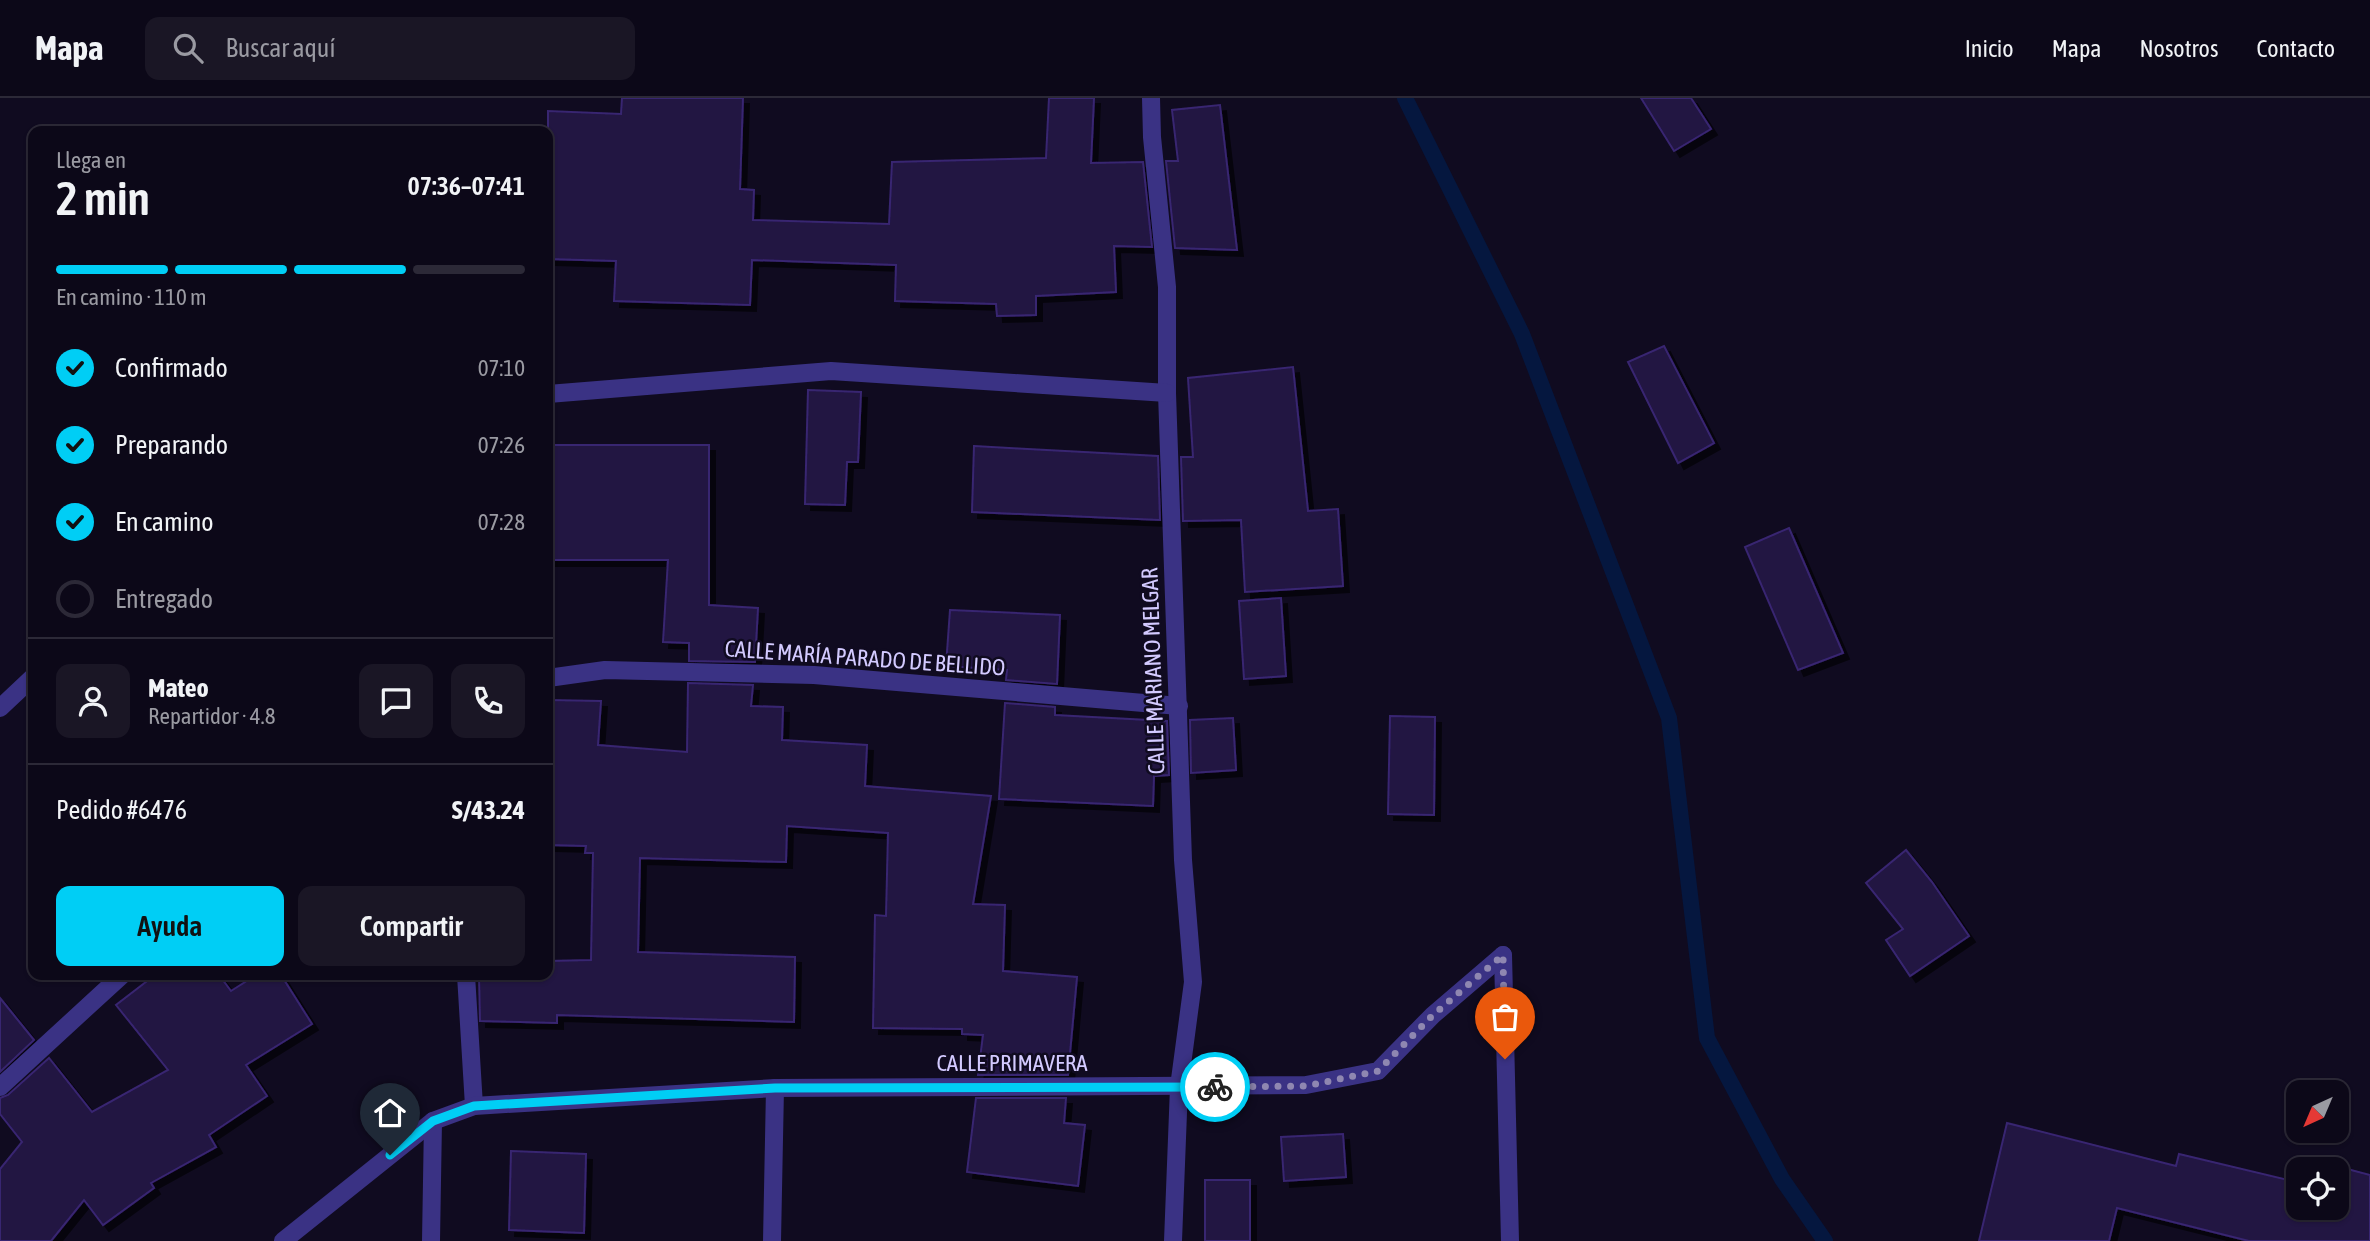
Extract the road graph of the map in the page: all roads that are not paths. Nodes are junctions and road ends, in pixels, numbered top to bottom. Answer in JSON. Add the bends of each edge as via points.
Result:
{"nodes":[{"id":1,"x":1151,"y":98,"type":"edge"},
{"id":2,"x":1167,"y":393,"type":"junction"},
{"id":3,"x":553,"y":394,"type":"edge"},
{"id":4,"x":553,"y":677,"type":"edge"},
{"id":5,"x":28,"y":682,"type":"edge"},
{"id":6,"x":1179,"y":706,"type":"junction"},
{"id":7,"x":0,"y":708,"type":"edge"},
{"id":8,"x":117,"y":980,"type":"edge"},
{"id":9,"x":466,"y":980,"type":"edge"},
{"id":10,"x":0,"y":1087,"type":"edge"},
{"id":11,"x":1179,"y":1087,"type":"junction"},
{"id":12,"x":775,"y":1088,"type":"junction"},
{"id":13,"x":474,"y":1106,"type":"junction"},
{"id":14,"x":433,"y":1121,"type":"junction"},
{"id":15,"x":283,"y":1241,"type":"edge"},
{"id":16,"x":431,"y":1241,"type":"edge"},
{"id":17,"x":772,"y":1241,"type":"edge"},
{"id":18,"x":1172,"y":1241,"type":"edge"},
{"id":19,"x":1510,"y":1241,"type":"edge"}],
"edges":[{"from":1,"to":2,"type":"street","name":"CALLE MARIANO MELGAR","via":[[1167,287]]},
{"from":2,"to":3,"type":"street","via":[[831,371]]},
{"from":2,"to":6,"type":"street","name":"CALLE MARIANO MELGAR"},
{"from":4,"to":6,"type":"street","name":"CALLE MARÍA PARADO DE BELLIDO","via":[[605,670],[814,675]]},
{"from":5,"to":7,"type":"street"},
{"from":6,"to":11,"type":"street","name":"CALLE MARIANO MELGAR","via":[[1183,860],[1193,982]]},
{"from":8,"to":10,"type":"street"},
{"from":9,"to":13,"type":"street"},
{"from":11,"to":12,"type":"street","name":"CALLE PRIMAVERA"},
{"from":11,"to":18,"type":"street","name":"CALLE MARIANO MELGAR"},
{"from":11,"to":19,"type":"street","name":"CALLE PRIMAVERA","via":[[1306,1086],[1378,1071],[1433,1015],[1503,955]]},
{"from":12,"to":13,"type":"street","name":"CALLE PRIMAVERA"},
{"from":12,"to":17,"type":"street"},
{"from":13,"to":14,"type":"street","name":"CALLE PRIMAVERA"},
{"from":14,"to":15,"type":"street","name":"CALLE PRIMAVERA"},
{"from":14,"to":16,"type":"street"}]}
